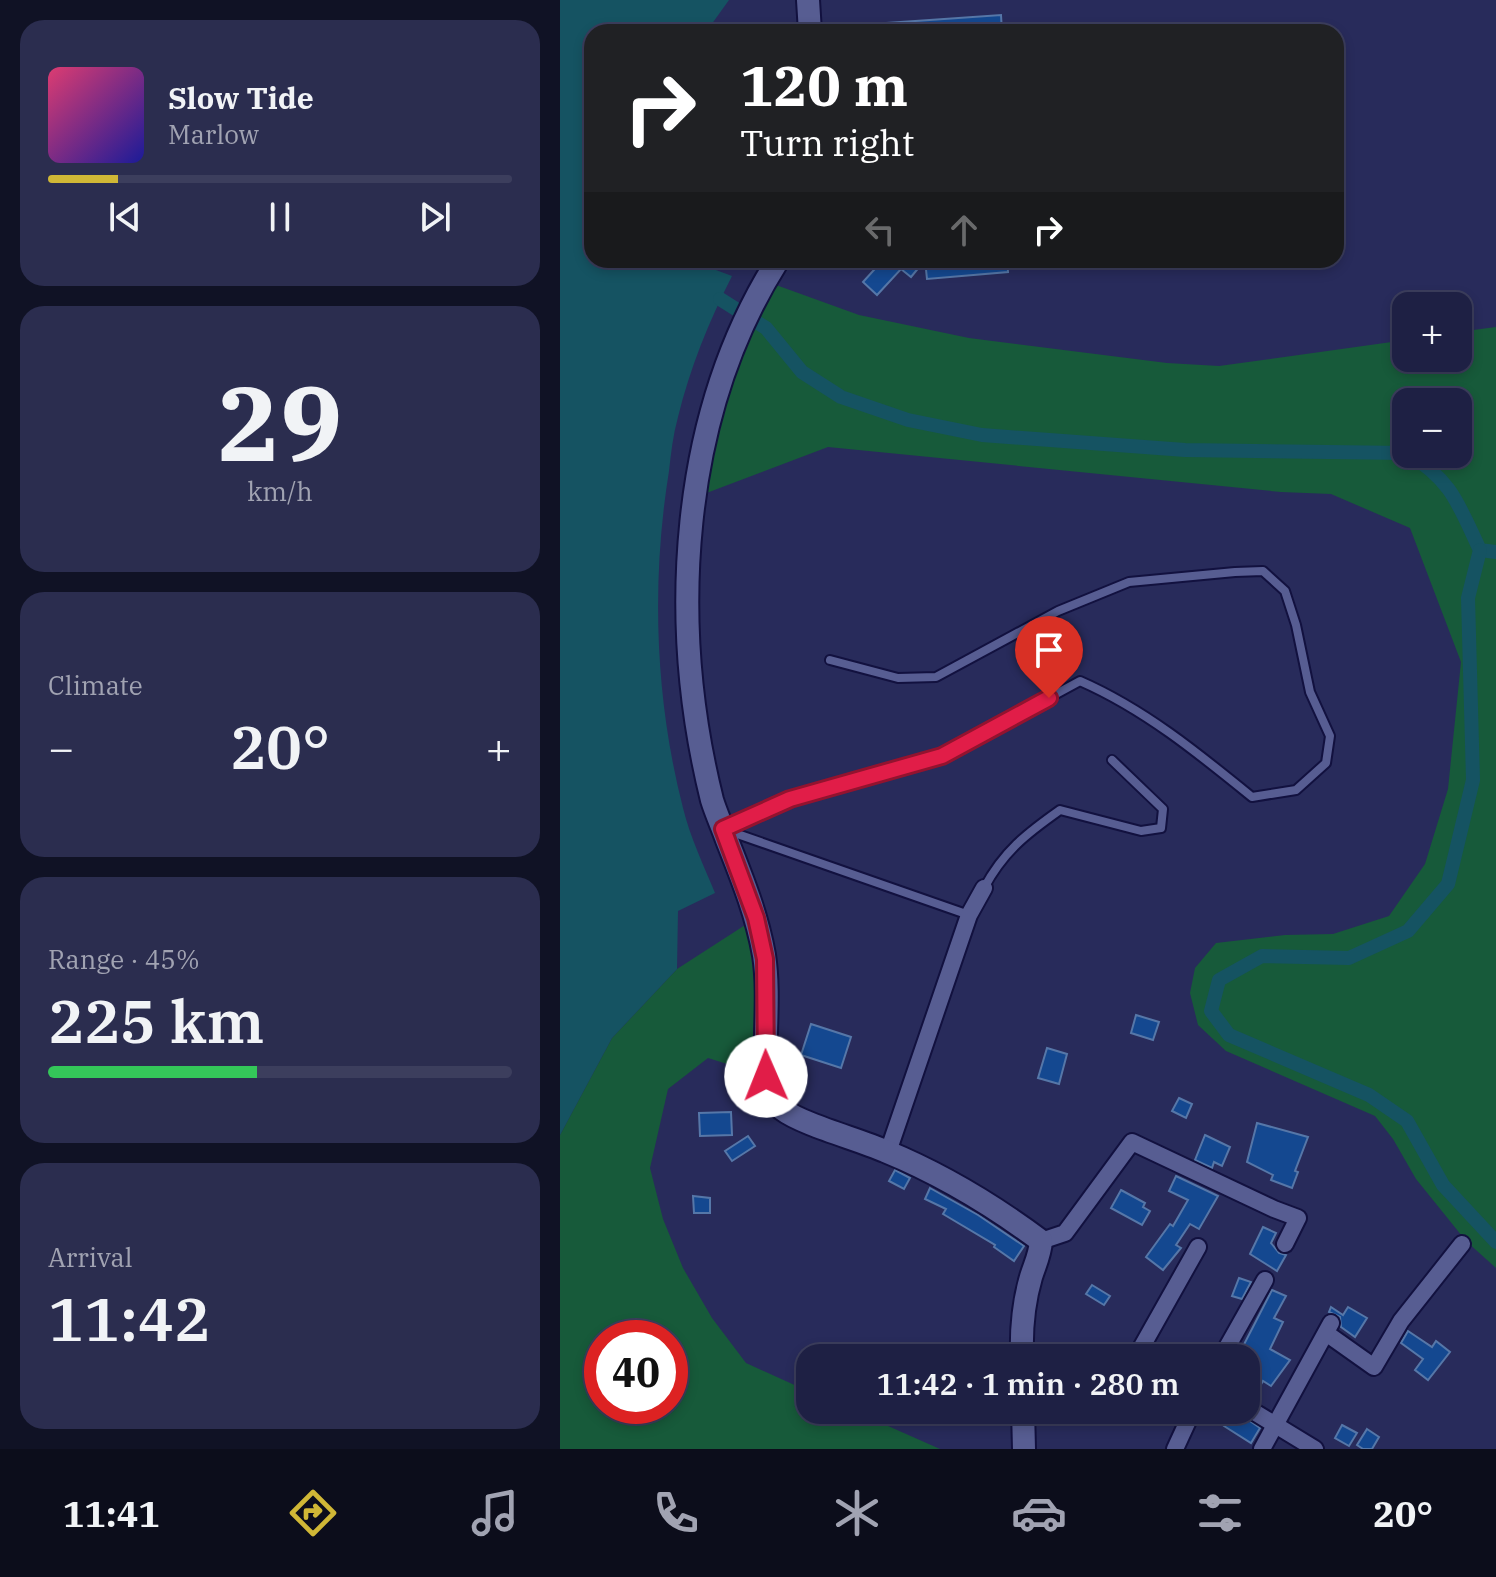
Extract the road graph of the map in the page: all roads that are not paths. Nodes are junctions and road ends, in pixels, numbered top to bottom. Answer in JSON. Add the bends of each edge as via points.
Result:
{"nodes":[{"id":1,"x":808,"y":0,"type":"edge"},
{"id":2,"x":810,"y":24,"type":"edge"},
{"id":3,"x":773,"y":268,"type":"edge"},
{"id":4,"x":830,"y":660,"type":"dead end"},
{"id":5,"x":1112,"y":760,"type":"dead end"},
{"id":6,"x":723,"y":829,"type":"junction"},
{"id":7,"x":984,"y":888,"type":"joint"},
{"id":8,"x":969,"y":915,"type":"junction"},
{"id":9,"x":888,"y":1152,"type":"junction"},
{"id":10,"x":1041,"y":1241,"type":"junction"},
{"id":11,"x":1285,"y":1244,"type":"dead end"},
{"id":12,"x":1462,"y":1244,"type":"dead end"},
{"id":13,"x":1198,"y":1247,"type":"dead end"},
{"id":14,"x":1265,"y":1280,"type":"dead end"},
{"id":15,"x":1022,"y":1344,"type":"edge"},
{"id":16,"x":1143,"y":1344,"type":"edge"},
{"id":17,"x":1229,"y":1344,"type":"edge"},
{"id":18,"x":1260,"y":1415,"type":"edge"},
{"id":19,"x":1023,"y":1424,"type":"edge"},
{"id":20,"x":1187,"y":1424,"type":"edge"},
{"id":21,"x":1277,"y":1425,"type":"junction"},
{"id":22,"x":1024,"y":1449,"type":"edge"},
{"id":23,"x":1175,"y":1449,"type":"edge"},
{"id":24,"x":1262,"y":1449,"type":"edge"},
{"id":25,"x":1315,"y":1449,"type":"edge"}],
"edges":[{"from":1,"to":2,"type":"street"},
{"from":3,"to":6,"type":"street","via":[[738,334],[707,426],[689,565],[693,688],[713,803]]},
{"from":4,"to":6,"type":"lane","via":[[898,678],[936,677],[1058,611],[1129,582],[1263,571],[1285,591],[1310,692],[1330,736],[1326,763],[1296,790],[1252,797],[1186,742],[1080,681],[942,756],[790,799]]},
{"from":5,"to":7,"type":"lane","via":[[1163,809],[1161,828],[1141,831],[1060,810],[1020,838]]},
{"from":6,"to":8,"type":"lane"},
{"from":6,"to":9,"type":"street","via":[[756,918],[765,959],[770,1092],[780,1108],[797,1117]]},
{"from":7,"to":8,"type":"street"},
{"from":8,"to":9,"type":"street"},
{"from":9,"to":10,"type":"street","via":[[955,1186]]},
{"from":10,"to":11,"type":"street","via":[[1065,1233],[1132,1142],[1298,1218]]},
{"from":10,"to":15,"type":"street","via":[[1021,1321]]},
{"from":12,"to":21,"type":"street","via":[[1401,1321],[1374,1367],[1328,1328]]},
{"from":13,"to":16,"type":"street"},
{"from":14,"to":17,"type":"street"},
{"from":18,"to":21,"type":"street"},
{"from":19,"to":22,"type":"street"},
{"from":20,"to":23,"type":"street"},
{"from":21,"to":24,"type":"street"},
{"from":21,"to":25,"type":"street"}]}
